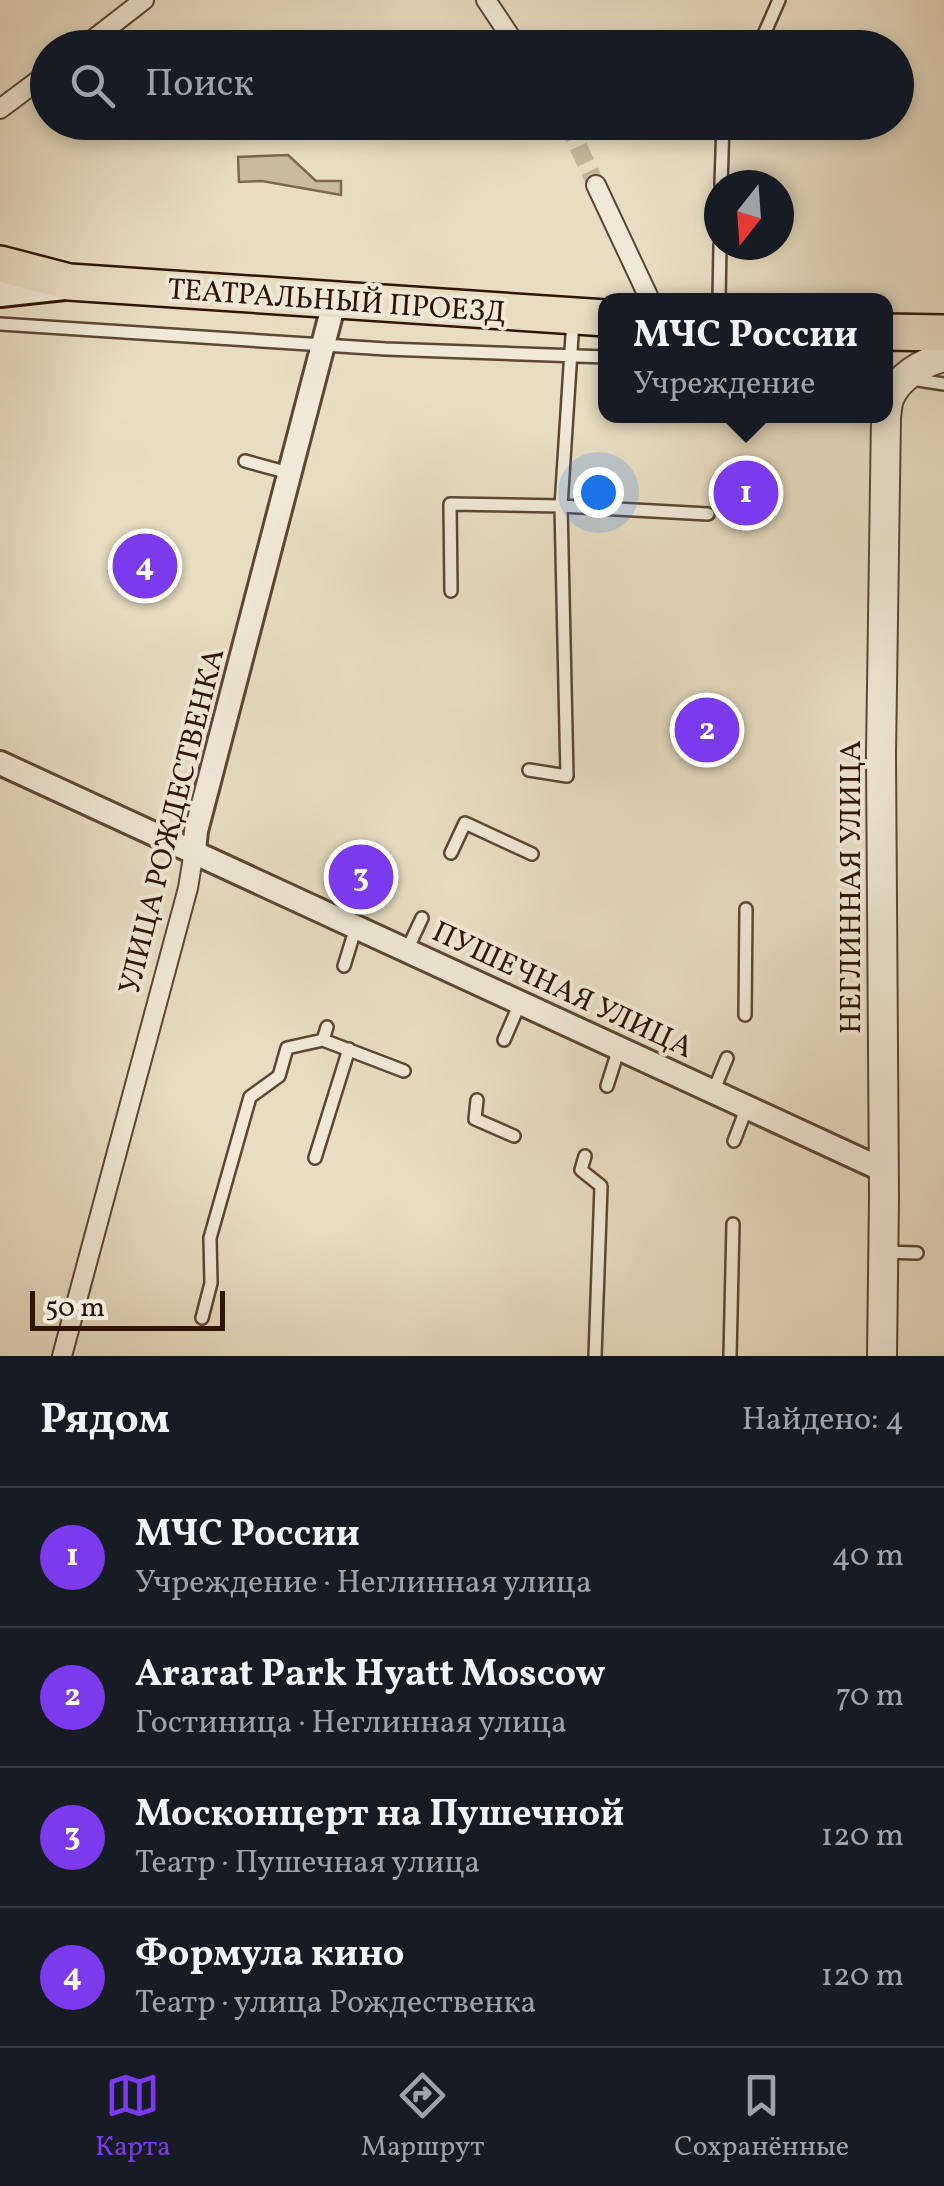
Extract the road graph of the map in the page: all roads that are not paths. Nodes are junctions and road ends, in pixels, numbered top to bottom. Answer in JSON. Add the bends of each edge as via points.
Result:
{"nodes":[{"id":1,"x":486,"y":0,"type":"edge"},
{"id":2,"x":780,"y":0,"type":"edge"},
{"id":3,"x":138,"y":3,"type":"edge"},
{"id":4,"x":104,"y":30,"type":"edge"},
{"id":5,"x":506,"y":30,"type":"edge"},
{"id":6,"x":766,"y":30,"type":"edge"},
{"id":7,"x":30,"y":87,"type":"edge"},
{"id":8,"x":0,"y":109,"type":"edge"},
{"id":9,"x":722,"y":140,"type":"edge"},
{"id":10,"x":721,"y":170,"type":"edge"},
{"id":11,"x":596,"y":185,"type":"tunnel mouth"},
{"id":12,"x":720,"y":260,"type":"edge"},
{"id":13,"x":0,"y":264,"type":"edge"},
{"id":14,"x":69,"y":282,"type":"junction"},
{"id":15,"x":0,"y":290,"type":"edge"},
{"id":16,"x":647,"y":293,"type":"edge"},
{"id":17,"x":719,"y":293,"type":"edge"},
{"id":18,"x":335,"y":299,"type":"junction"},
{"id":19,"x":590,"y":317,"type":"edge"},
{"id":20,"x":0,"y":324,"type":"edge"},
{"id":21,"x":893,"y":332,"type":"edge"},
{"id":22,"x":944,"y":333,"type":"edge"},
{"id":23,"x":323,"y":345,"type":"junction"},
{"id":24,"x":570,"y":356,"type":"junction"},
{"id":25,"x":598,"y":357,"type":"edge"},
{"id":26,"x":944,"y":357,"type":"edge"},
{"id":27,"x":895,"y":377,"type":"edge"},
{"id":28,"x":944,"y":384,"type":"edge"},
{"id":29,"x":886,"y":423,"type":"edge"},
{"id":30,"x":245,"y":461,"type":"dead end"},
{"id":31,"x":290,"y":473,"type":"junction"},
{"id":32,"x":562,"y":506,"type":"junction"},
{"id":33,"x":708,"y":514,"type":"dead end"},
{"id":34,"x":451,"y":590,"type":"dead end"},
{"id":35,"x":0,"y":762,"type":"edge"},
{"id":36,"x":530,"y":770,"type":"dead end"},
{"id":37,"x":194,"y":852,"type":"junction"},
{"id":38,"x":451,"y":854,"type":"dead end"},
{"id":39,"x":532,"y":854,"type":"dead end"},
{"id":40,"x":746,"y":909,"type":"dead end"},
{"id":41,"x":422,"y":918,"type":"dead end"},
{"id":42,"x":356,"y":927,"type":"junction"},
{"id":43,"x":407,"y":950,"type":"junction"},
{"id":44,"x":344,"y":966,"type":"dead end"},
{"id":45,"x":520,"y":1002,"type":"junction"},
{"id":46,"x":745,"y":1015,"type":"dead end"},
{"id":47,"x":504,"y":1040,"type":"dead end"},
{"id":48,"x":618,"y":1048,"type":"junction"},
{"id":49,"x":349,"y":1049,"type":"junction"},
{"id":50,"x":727,"y":1058,"type":"dead end"},
{"id":51,"x":404,"y":1070,"type":"dead end"},
{"id":52,"x":607,"y":1086,"type":"dead end"},
{"id":53,"x":713,"y":1092,"type":"junction"},
{"id":54,"x":477,"y":1100,"type":"dead end"},
{"id":55,"x":747,"y":1107,"type":"junction"},
{"id":56,"x":514,"y":1136,"type":"dead end"},
{"id":57,"x":734,"y":1141,"type":"dead end"},
{"id":58,"x":585,"y":1156,"type":"dead end"},
{"id":59,"x":315,"y":1158,"type":"dead end"},
{"id":60,"x":884,"y":1170,"type":"junction"},
{"id":61,"x":732,"y":1224,"type":"dead end"},
{"id":62,"x":883,"y":1252,"type":"junction"},
{"id":63,"x":917,"y":1253,"type":"dead end"},
{"id":64,"x":202,"y":1318,"type":"dead end"},
{"id":65,"x":62,"y":1356,"type":"edge"},
{"id":66,"x":595,"y":1356,"type":"edge"},
{"id":67,"x":730,"y":1356,"type":"edge"},
{"id":68,"x":882,"y":1356,"type":"edge"}],
"edges":[{"from":1,"to":5,"type":"street"},
{"from":2,"to":6,"type":"lane"},
{"from":3,"to":4,"type":"street"},
{"from":7,"to":8,"type":"street"},
{"from":9,"to":10,"type":"lane"},
{"from":11,"to":16,"type":"street"},
{"from":12,"to":17,"type":"lane"},
{"from":13,"to":14,"type":"main road","name":"ТЕАТРАЛЬНЫЙ ПРОЕЗД"},
{"from":14,"to":15,"type":"main road"},
{"from":14,"to":18,"type":"main road","name":"ТЕАТРАЛЬНЫЙ ПРОЕЗД"},
{"from":18,"to":19,"type":"main road","name":"ТЕАТРАЛЬНЫЙ ПРОЕЗД"},
{"from":18,"to":23,"type":"street","name":"УЛИЦА РОЖДЕСТВЕНКА"},
{"from":19,"to":24,"type":"lane"},
{"from":20,"to":23,"type":"lane"},
{"from":21,"to":22,"type":"main road"},
{"from":23,"to":24,"type":"lane"},
{"from":23,"to":31,"type":"street","name":"УЛИЦА РОЖДЕСТВЕНКА"},
{"from":24,"to":25,"type":"lane"},
{"from":24,"to":32,"type":"lane"},
{"from":26,"to":27,"type":"street"},
{"from":27,"to":28,"type":"lane"},
{"from":29,"to":60,"type":"street","name":"НЕГЛИННАЯ УЛИЦА"},
{"from":30,"to":31,"type":"lane"},
{"from":31,"to":37,"type":"street","name":"УЛИЦА РОЖДЕСТВЕНКА"},
{"from":32,"to":33,"type":"lane"},
{"from":32,"to":34,"type":"lane","via":[[450,504]]},
{"from":32,"to":36,"type":"lane","via":[[568,776]]},
{"from":35,"to":37,"type":"street","name":"ПУШЕЧНАЯ УЛИЦА"},
{"from":37,"to":42,"type":"street","name":"ПУШЕЧНАЯ УЛИЦА"},
{"from":37,"to":65,"type":"street","name":"УЛИЦА РОЖДЕСТВЕНКА"},
{"from":38,"to":39,"type":"lane","via":[[465,823]]},
{"from":40,"to":46,"type":"lane"},
{"from":41,"to":43,"type":"lane"},
{"from":42,"to":43,"type":"street","name":"ПУШЕЧНАЯ УЛИЦА"},
{"from":42,"to":44,"type":"lane"},
{"from":43,"to":45,"type":"street","name":"ПУШЕЧНАЯ УЛИЦА"},
{"from":45,"to":47,"type":"lane"},
{"from":45,"to":48,"type":"street","name":"ПУШЕЧНАЯ УЛИЦА"},
{"from":48,"to":52,"type":"lane"},
{"from":48,"to":53,"type":"street","name":"ПУШЕЧНАЯ УЛИЦА"},
{"from":49,"to":51,"type":"lane"},
{"from":49,"to":59,"type":"lane"},
{"from":49,"to":64,"type":"lane","via":[[325,1033],[287,1048],[279,1076],[250,1097],[210,1238],[212,1283]]},
{"from":50,"to":53,"type":"lane"},
{"from":53,"to":55,"type":"street","name":"ПУШЕЧНАЯ УЛИЦА"},
{"from":54,"to":56,"type":"lane","via":[[475,1119]]},
{"from":55,"to":57,"type":"lane"},
{"from":55,"to":60,"type":"street","name":"ПУШЕЧНАЯ УЛИЦА"},
{"from":58,"to":66,"type":"lane","via":[[581,1170],[601,1186]]},
{"from":60,"to":62,"type":"street","name":"НЕГЛИННАЯ УЛИЦА"},
{"from":61,"to":67,"type":"lane"},
{"from":62,"to":63,"type":"lane"},
{"from":62,"to":68,"type":"street","name":"НЕГЛИННАЯ УЛИЦА"}]}
